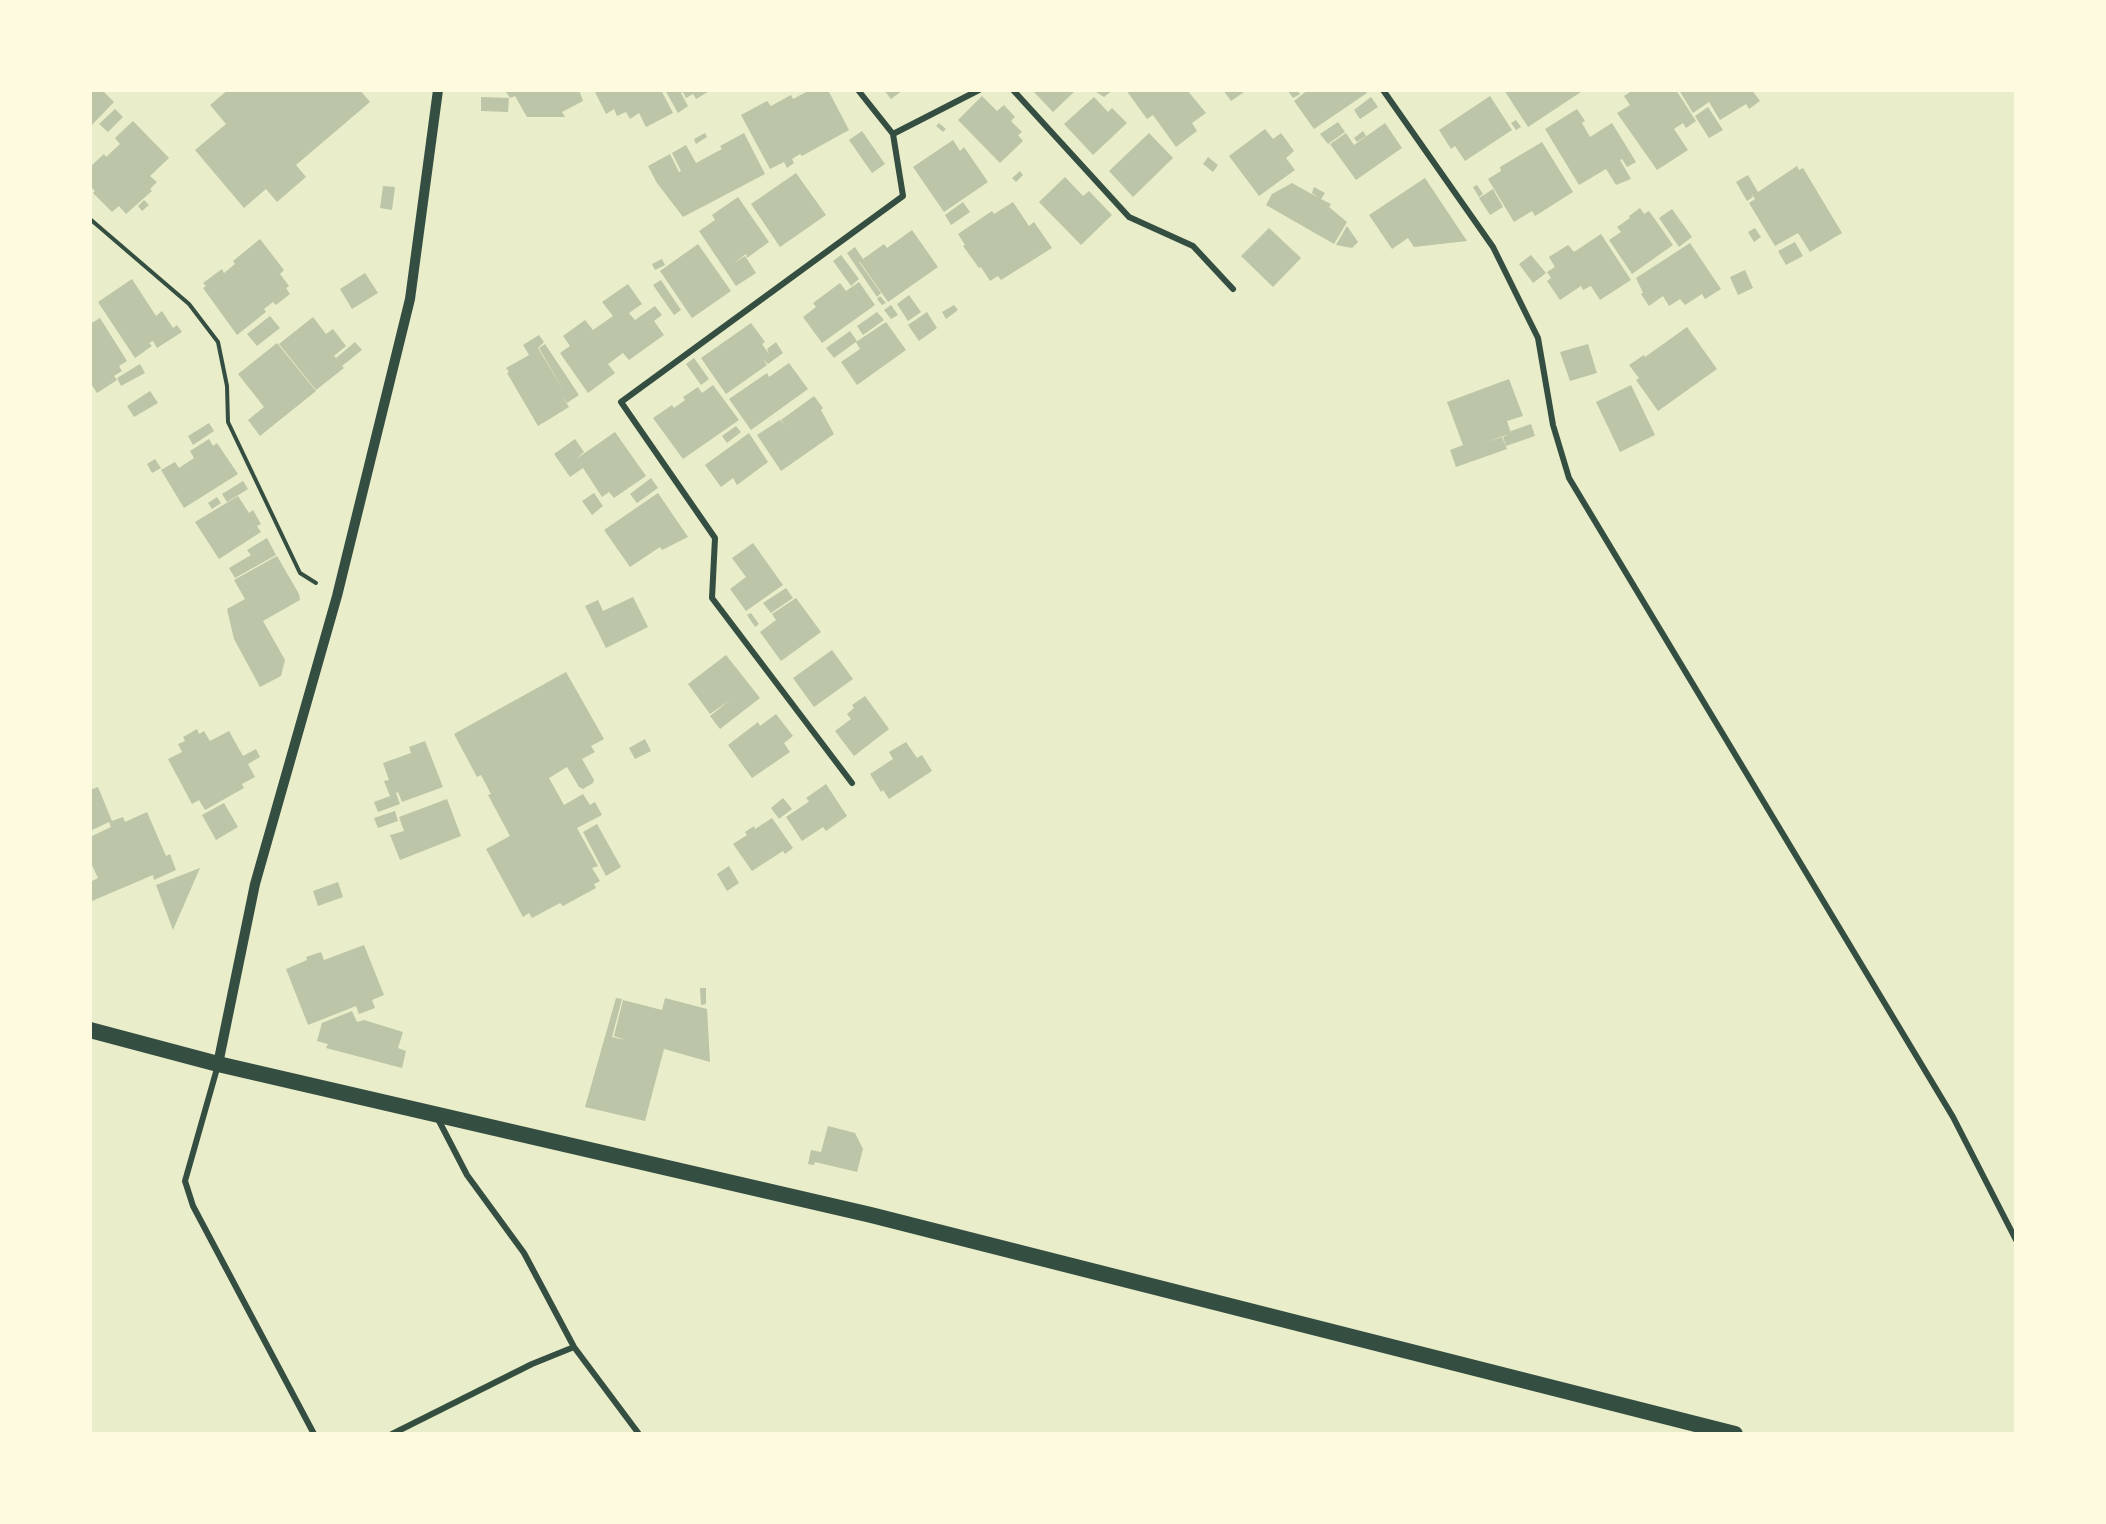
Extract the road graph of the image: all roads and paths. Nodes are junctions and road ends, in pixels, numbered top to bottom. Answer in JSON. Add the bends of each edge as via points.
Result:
{"nodes":[{"id":1,"x":438,"y":90,"type":"edge"},
{"id":2,"x":858,"y":90,"type":"edge"},
{"id":3,"x":978,"y":90,"type":"edge"},
{"id":4,"x":1013,"y":90,"type":"edge"},
{"id":5,"x":1383,"y":90,"type":"edge"},
{"id":6,"x":893,"y":134,"type":"junction"},
{"id":7,"x":90,"y":219,"type":"edge"},
{"id":8,"x":1233,"y":289,"type":"dead end"},
{"id":9,"x":337,"y":596,"type":"junction"},
{"id":10,"x":852,"y":783,"type":"dead end"},
{"id":11,"x":90,"y":1030,"type":"edge"},
{"id":12,"x":218,"y":1064,"type":"junction"},
{"id":13,"x":436,"y":1116,"type":"junction"},
{"id":14,"x":2016,"y":1240,"type":"edge"},
{"id":15,"x":574,"y":1347,"type":"junction"},
{"id":16,"x":314,"y":1434,"type":"edge"},
{"id":17,"x":392,"y":1434,"type":"edge"},
{"id":18,"x":639,"y":1434,"type":"edge"},
{"id":19,"x":1735,"y":1434,"type":"edge"}],
"edges":[{"from":1,"to":9,"type":"street","via":[[410,299]]},
{"from":2,"to":6,"type":"street"},
{"from":3,"to":6,"type":"street"},
{"from":4,"to":8,"type":"street","via":[[1129,217],[1193,246]]},
{"from":5,"to":14,"type":"street","via":[[1493,247],[1538,338],[1553,425],[1569,478],[1953,1117]]},
{"from":6,"to":10,"type":"street","via":[[903,196],[621,402],[715,538],[712,598]]},
{"from":7,"to":9,"type":"path","via":[[189,304],[218,342],[228,422],[300,573]]},
{"from":9,"to":12,"type":"street","via":[[255,884]]},
{"from":11,"to":12,"type":"highway"},
{"from":12,"to":13,"type":"highway"},
{"from":12,"to":16,"type":"street","via":[[185,1181],[193,1206]]},
{"from":13,"to":15,"type":"street","via":[[467,1175],[524,1253]]},
{"from":13,"to":19,"type":"highway","via":[[871,1215]]},
{"from":15,"to":17,"type":"street"},
{"from":15,"to":18,"type":"street"}]}
